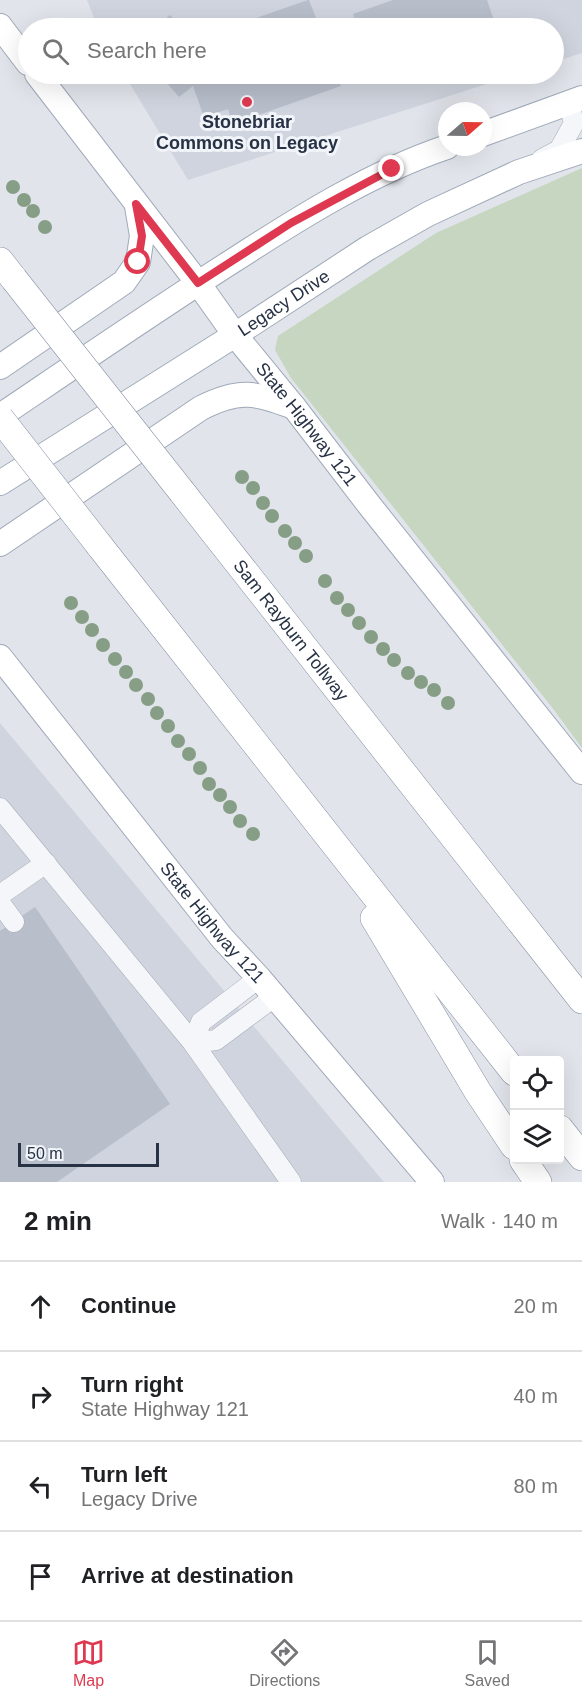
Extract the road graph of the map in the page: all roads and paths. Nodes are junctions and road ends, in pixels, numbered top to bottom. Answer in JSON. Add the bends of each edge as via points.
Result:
{"nodes":[{"id":1,"x":0,"y":26,"type":"edge"},
{"id":2,"x":18,"y":50,"type":"edge"},
{"id":3,"x":45,"y":84,"type":"edge"},
{"id":4,"x":576,"y":101,"type":"edge"},
{"id":5,"x":492,"y":131,"type":"edge"},
{"id":6,"x":438,"y":150,"type":"edge"},
{"id":7,"x":582,"y":151,"type":"edge"},
{"id":8,"x":519,"y":172,"type":"junction"},
{"id":9,"x":136,"y":204,"type":"junction"},
{"id":10,"x":7,"y":270,"type":"edge"},
{"id":11,"x":198,"y":283,"type":"junction"},
{"id":12,"x":235,"y":334,"type":"junction"},
{"id":13,"x":0,"y":367,"type":"edge"},
{"id":14,"x":294,"y":407,"type":"junction"},
{"id":15,"x":0,"y":417,"type":"edge"},
{"id":16,"x":0,"y":483,"type":"edge"},
{"id":17,"x":0,"y":544,"type":"edge"},
{"id":18,"x":0,"y":657,"type":"edge"},
{"id":19,"x":582,"y":772,"type":"edge"},
{"id":20,"x":0,"y":808,"type":"edge"},
{"id":21,"x":318,"y":824,"type":"junction"},
{"id":22,"x":46,"y":863,"type":"junction"},
{"id":23,"x":0,"y":895,"type":"edge"},
{"id":24,"x":0,"y":903,"type":"edge"},
{"id":25,"x":14,"y":922,"type":"dead end"},
{"id":26,"x":266,"y":988,"type":"junction"},
{"id":27,"x":582,"y":1000,"type":"edge"},
{"id":28,"x":193,"y":1043,"type":"junction"},
{"id":29,"x":510,"y":1067,"type":"edge"},
{"id":30,"x":564,"y":1134,"type":"edge"},
{"id":31,"x":510,"y":1140,"type":"edge"},
{"id":32,"x":582,"y":1157,"type":"edge"},
{"id":33,"x":526,"y":1164,"type":"edge"},
{"id":34,"x":291,"y":1182,"type":"edge"},
{"id":35,"x":432,"y":1182,"type":"edge"},
{"id":36,"x":538,"y":1182,"type":"edge"}],
"edges":[{"from":1,"to":2,"type":"main road"},
{"from":3,"to":9,"type":"main road","name":"State Highway 121"},
{"from":4,"to":5,"type":"main road"},
{"from":4,"to":8,"type":"lane","via":[[574,123],[559,150]]},
{"from":6,"to":11,"type":"main road","via":[[392,169],[291,223]]},
{"from":7,"to":8,"type":"main road","name":"Legacy Drive"},
{"from":8,"to":12,"type":"main road","name":"Legacy Drive","via":[[378,242]]},
{"from":9,"to":11,"type":"main road","name":"State Highway 121"},
{"from":9,"to":13,"type":"main road","via":[[142,236],[138,262],[124,282]]},
{"from":10,"to":27,"type":"highway","name":"Sam Rayburn Tollway","bridge":true},
{"from":11,"to":12,"type":"main road","name":"State Highway 121"},
{"from":11,"to":15,"type":"main road"},
{"from":12,"to":14,"type":"main road","name":"State Highway 121"},
{"from":12,"to":16,"type":"main road","name":"Legacy Drive"},
{"from":14,"to":17,"type":"main road","via":[[264,397],[237,394],[218,399]]},
{"from":14,"to":19,"type":"main road","name":"State Highway 121"},
{"from":15,"to":21,"type":"highway","bridge":true},
{"from":18,"to":26,"type":"main road","name":"State Highway 121","via":[[222,939]]},
{"from":20,"to":22,"type":"lane"},
{"from":21,"to":29,"type":"highway"},
{"from":21,"to":31,"type":"highway"},
{"from":22,"to":23,"type":"lane"},
{"from":22,"to":28,"type":"lane"},
{"from":24,"to":25,"type":"lane"},
{"from":26,"to":28,"type":"lane","via":[[201,1022]]},
{"from":26,"to":35,"type":"main road","name":"State Highway 121"},
{"from":28,"to":34,"type":"lane"},
{"from":30,"to":32,"type":"highway"},
{"from":33,"to":36,"type":"highway"}]}
